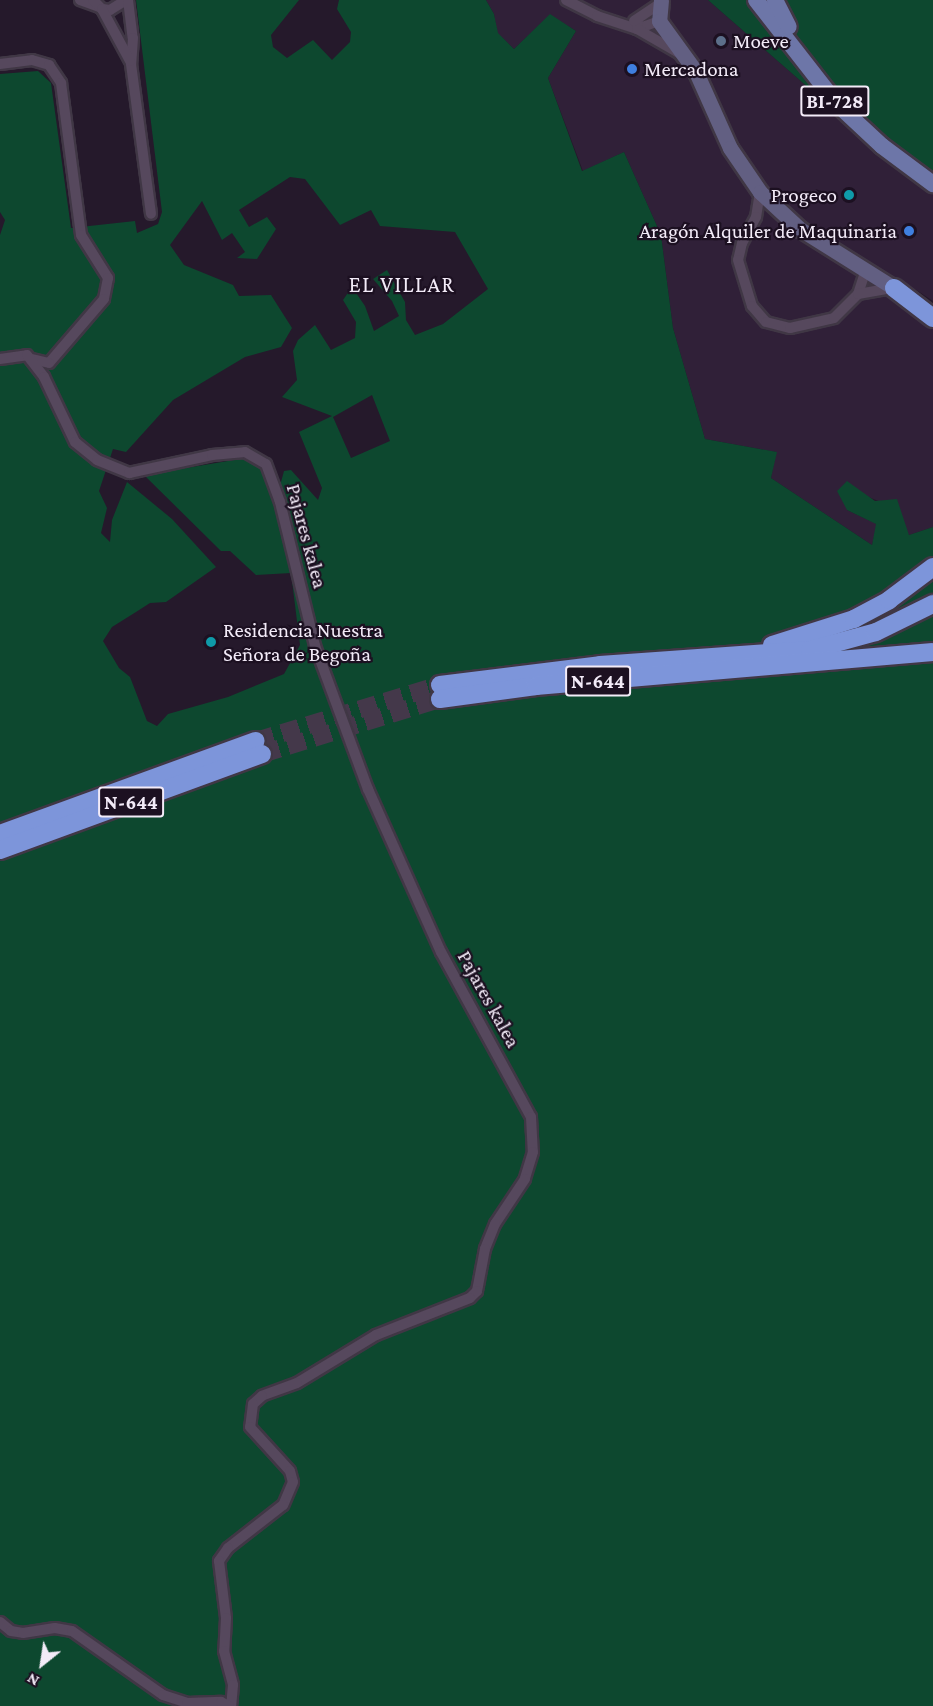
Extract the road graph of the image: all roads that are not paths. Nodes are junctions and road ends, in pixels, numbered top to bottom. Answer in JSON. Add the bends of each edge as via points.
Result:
{"nodes":[{"id":1,"x":80,"y":0,"type":"edge"},
{"id":2,"x":127,"y":0,"type":"edge"},
{"id":3,"x":566,"y":0,"type":"edge"},
{"id":4,"x":756,"y":0,"type":"edge"},
{"id":5,"x":775,"y":0,"type":"edge"},
{"id":6,"x":662,"y":1,"type":"edge"},
{"id":7,"x":98,"y":5,"type":"edge"},
{"id":8,"x":659,"y":21,"type":"junction"},
{"id":9,"x":634,"y":24,"type":"junction"},
{"id":10,"x":687,"y":58,"type":"junction"},
{"id":11,"x":0,"y":64,"type":"edge"},
{"id":12,"x":131,"y":64,"type":"junction"},
{"id":13,"x":933,"y":174,"type":"edge"},
{"id":14,"x":933,"y":184,"type":"edge"},
{"id":15,"x":760,"y":192,"type":"junction"},
{"id":16,"x":151,"y":214,"type":"dead end"},
{"id":17,"x":866,"y":270,"type":"junction"},
{"id":18,"x":894,"y":288,"type":"junction"},
{"id":19,"x":858,"y":294,"type":"junction"},
{"id":20,"x":933,"y":310,"type":"edge"},
{"id":21,"x":933,"y":318,"type":"edge"},
{"id":22,"x":27,"y":355,"type":"junction"},
{"id":23,"x":0,"y":358,"type":"edge"},
{"id":24,"x":49,"y":363,"type":"junction"},
{"id":25,"x":44,"y":377,"type":"junction"},
{"id":26,"x":933,"y":567,"type":"edge"},
{"id":27,"x":933,"y":604,"type":"edge"},
{"id":28,"x":933,"y":652,"type":"edge"},
{"id":29,"x":719,"y":655,"type":"junction"},
{"id":30,"x":841,"y":663,"type":"junction"},
{"id":31,"x":933,"y":663,"type":"edge"},
{"id":32,"x":0,"y":834,"type":"edge"},
{"id":33,"x":0,"y":850,"type":"edge"},
{"id":34,"x":0,"y":1622,"type":"edge"},
{"id":35,"x":230,"y":1706,"type":"edge"}],
"edges":[{"from":1,"to":7,"type":"street"},
{"from":2,"to":7,"type":"street","via":[[116,9]]},
{"from":2,"to":12,"type":"street","via":[[133,38]]},
{"from":3,"to":9,"type":"street","via":[[597,16]]},
{"from":4,"to":14,"type":"main road","number":"BI-728","via":[[838,105],[882,147]]},
{"from":5,"to":13,"type":"main road","number":"BI-728","via":[[797,41],[846,100],[878,132]]},
{"from":6,"to":8,"type":"street"},
{"from":6,"to":9,"type":"street"},
{"from":7,"to":12,"type":"street"},
{"from":8,"to":9,"type":"street"},
{"from":8,"to":10,"type":"street"},
{"from":9,"to":10,"type":"street"},
{"from":10,"to":15,"type":"street","via":[[706,90],[730,148]]},
{"from":11,"to":24,"type":"street","via":[[32,60],[49,65],[61,83],[81,235],[108,278],[104,299]]},
{"from":12,"to":16,"type":"street"},
{"from":15,"to":17,"type":"street","via":[[787,220]]},
{"from":15,"to":19,"type":"street","via":[[756,217],[741,243],[738,260],[758,315],[777,327],[816,323],[834,318]]},
{"from":17,"to":18,"type":"street"},
{"from":17,"to":19,"type":"street"},
{"from":18,"to":19,"type":"street"},
{"from":18,"to":20,"type":"highway"},
{"from":18,"to":21,"type":"highway"},
{"from":22,"to":23,"type":"street"},
{"from":22,"to":24,"type":"street","via":[[37,363]]},
{"from":22,"to":25,"type":"street","name":"Pajares kalea"},
{"from":24,"to":25,"type":"street"},
{"from":25,"to":35,"type":"street","name":"Pajares kalea","via":[[75,442],[97,460],[129,473],[213,455],[244,453],[266,464],[280,502],[315,646],[368,789],[441,952],[531,1117],[533,1152],[525,1179],[495,1224],[485,1249],[477,1290],[470,1298],[376,1335],[297,1383],[262,1396],[253,1404],[250,1427],[290,1471],[293,1482],[283,1505],[228,1548],[219,1561],[226,1618],[224,1651],[233,1686]]},
{"from":26,"to":29,"type":"highway","number":"N-644","via":[[889,600],[854,619],[815,634]]},
{"from":27,"to":29,"type":"highway","via":[[846,642],[787,653]]},
{"from":28,"to":30,"type":"highway","number":"N-644"},
{"from":29,"to":30,"type":"highway","number":"N-644","via":[[600,665],[440,692]]},
{"from":30,"to":31,"type":"highway","number":"N-644"},
{"from":32,"to":33,"type":"highway","number":"N-644","via":[[259,747]]},
{"from":34,"to":35,"type":"street","via":[[23,1634],[56,1628],[72,1631],[163,1695],[187,1703],[221,1702]]}]}
